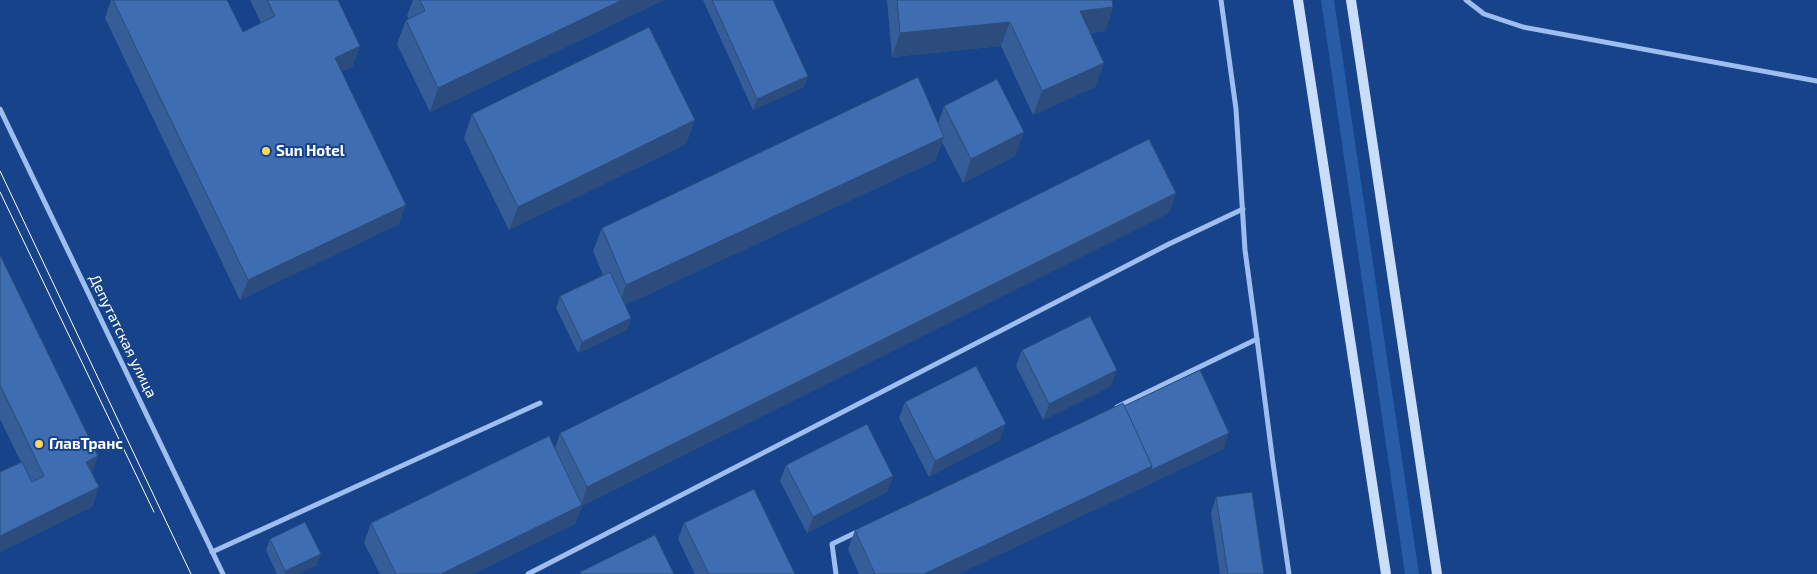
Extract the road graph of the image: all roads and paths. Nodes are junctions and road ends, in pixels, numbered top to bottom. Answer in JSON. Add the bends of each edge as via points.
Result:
{"nodes":[{"id":1,"x":1221,"y":0,"type":"edge"},
{"id":2,"x":1298,"y":0,"type":"edge"},
{"id":3,"x":1351,"y":0,"type":"edge"},
{"id":4,"x":1466,"y":0,"type":"edge"},
{"id":5,"x":1817,"y":81,"type":"edge"},
{"id":6,"x":0,"y":109,"type":"edge"},
{"id":7,"x":1243,"y":209,"type":"junction"},
{"id":8,"x":1257,"y":339,"type":"junction"},
{"id":9,"x":540,"y":404,"type":"dead end"},
{"id":10,"x":1115,"y":407,"type":"edge"},
{"id":11,"x":867,"y":527,"type":"edge"},
{"id":12,"x":212,"y":552,"type":"junction"},
{"id":13,"x":223,"y":574,"type":"edge"},
{"id":14,"x":528,"y":574,"type":"edge"},
{"id":15,"x":836,"y":574,"type":"edge"},
{"id":16,"x":1289,"y":574,"type":"edge"},
{"id":17,"x":1386,"y":574,"type":"edge"},
{"id":18,"x":1437,"y":574,"type":"edge"}],
"edges":[{"from":1,"to":7,"type":"street","via":[[1236,109]]},
{"from":2,"to":17,"type":"main road"},
{"from":3,"to":18,"type":"main road"},
{"from":4,"to":5,"type":"street","via":[[1484,14],[1523,27]]},
{"from":6,"to":12,"type":"street","name":"Депутатская улица"},
{"from":7,"to":8,"type":"street"},
{"from":7,"to":14,"type":"street"},
{"from":8,"to":10,"type":"street"},
{"from":8,"to":16,"type":"street"},
{"from":9,"to":12,"type":"street"},
{"from":11,"to":15,"type":"street","via":[[832,544]]},
{"from":12,"to":13,"type":"street","name":"Депутатская улица"}]}
